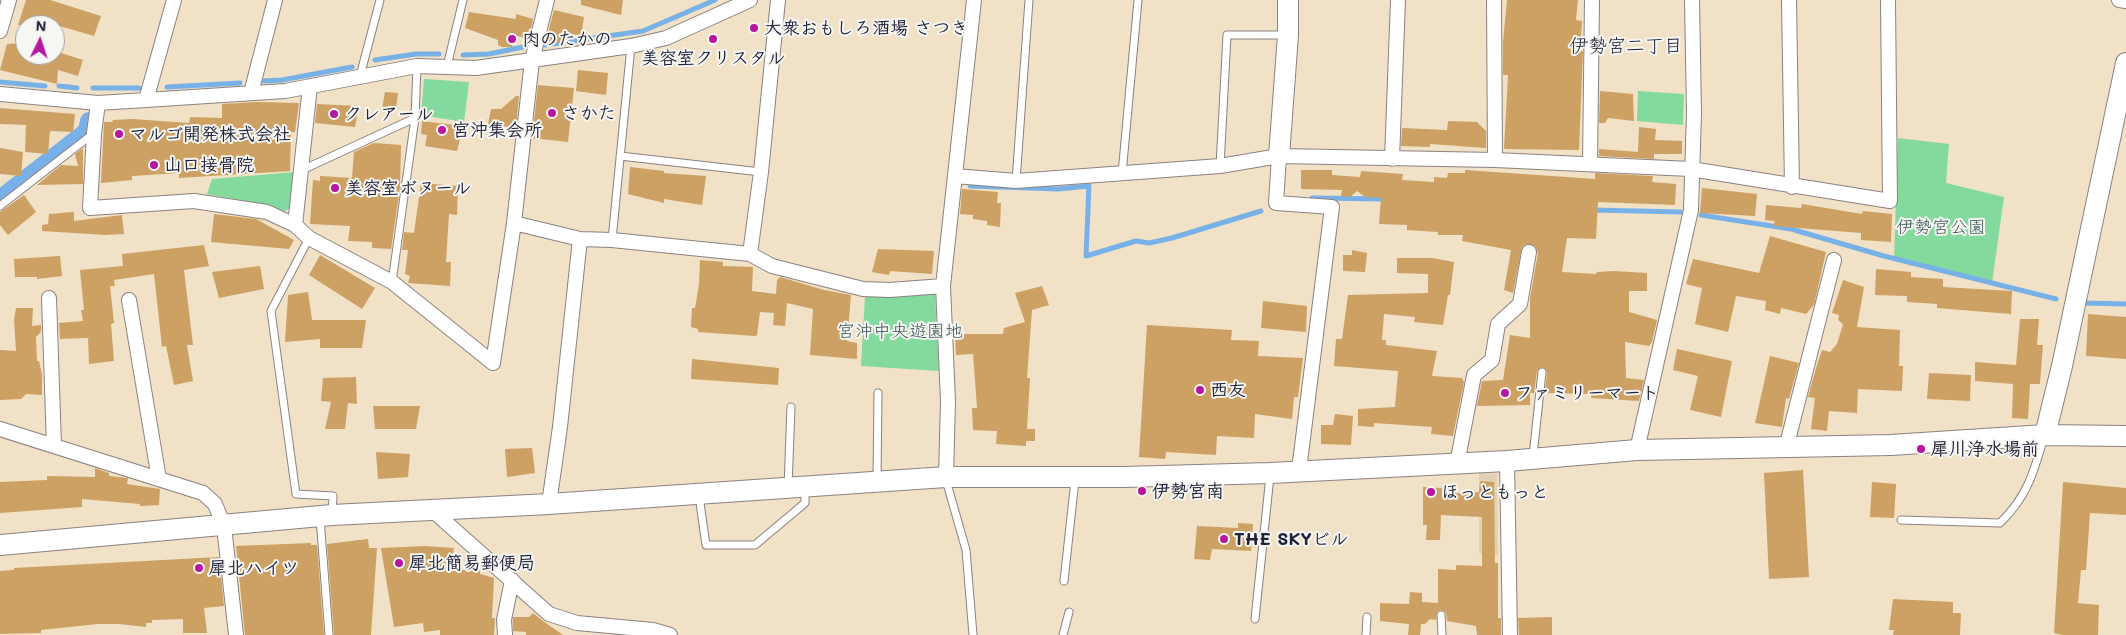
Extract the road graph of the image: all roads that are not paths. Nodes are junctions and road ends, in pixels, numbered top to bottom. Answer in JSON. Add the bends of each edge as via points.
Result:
{"nodes":[{"id":1,"x":8,"y":0,"type":"edge"},
{"id":2,"x":174,"y":0,"type":"edge"},
{"id":3,"x":276,"y":0,"type":"edge"},
{"id":4,"x":380,"y":0,"type":"edge"},
{"id":5,"x":463,"y":0,"type":"edge"},
{"id":6,"x":546,"y":0,"type":"edge"},
{"id":7,"x":750,"y":0,"type":"edge"},
{"id":8,"x":778,"y":0,"type":"edge"},
{"id":9,"x":974,"y":0,"type":"edge"},
{"id":10,"x":1029,"y":0,"type":"edge"},
{"id":11,"x":1138,"y":0,"type":"edge"},
{"id":12,"x":1288,"y":0,"type":"edge"},
{"id":13,"x":1398,"y":0,"type":"edge"},
{"id":14,"x":1494,"y":0,"type":"edge"},
{"id":15,"x":1592,"y":0,"type":"edge"},
{"id":16,"x":1692,"y":0,"type":"edge"},
{"id":17,"x":1789,"y":0,"type":"edge"},
{"id":18,"x":1888,"y":0,"type":"edge"},
{"id":19,"x":2119,"y":0,"type":"edge"},
{"id":20,"x":2126,"y":1,"type":"edge"},
{"id":21,"x":0,"y":31,"type":"edge"},
{"id":22,"x":1288,"y":35,"type":"junction"},
{"id":23,"x":632,"y":46,"type":"junction"},
{"id":24,"x":532,"y":60,"type":"junction"},
{"id":25,"x":2126,"y":64,"type":"edge"},
{"id":26,"x":417,"y":66,"type":"junction"},
{"id":27,"x":447,"y":66,"type":"junction"},
{"id":28,"x":360,"y":76,"type":"junction"},
{"id":29,"x":310,"y":86,"type":"junction"},
{"id":30,"x":250,"y":93,"type":"junction"},
{"id":31,"x":0,"y":94,"type":"edge"},
{"id":32,"x":146,"y":100,"type":"junction"},
{"id":33,"x":98,"y":103,"type":"junction"},
{"id":34,"x":415,"y":118,"type":"junction"},
{"id":35,"x":94,"y":133,"type":"junction"},
{"id":36,"x":620,"y":156,"type":"junction"},
{"id":37,"x":1279,"y":156,"type":"junction"},
{"id":38,"x":1392,"y":159,"type":"junction"},
{"id":39,"x":1495,"y":160,"type":"junction"},
{"id":40,"x":1590,"y":164,"type":"junction"},
{"id":41,"x":1220,"y":166,"type":"junction"},
{"id":42,"x":1691,"y":170,"type":"junction"},
{"id":43,"x":299,"y":171,"type":"junction"},
{"id":44,"x":761,"y":172,"type":"junction"},
{"id":45,"x":1122,"y":174,"type":"junction"},
{"id":46,"x":955,"y":176,"type":"junction"},
{"id":47,"x":1016,"y":181,"type":"junction"},
{"id":48,"x":1792,"y":187,"type":"junction"},
{"id":49,"x":0,"y":206,"type":"edge"},
{"id":50,"x":514,"y":223,"type":"junction"},
{"id":51,"x":294,"y":225,"type":"junction"},
{"id":52,"x":309,"y":238,"type":"junction"},
{"id":53,"x":580,"y":239,"type":"junction"},
{"id":54,"x":612,"y":240,"type":"junction"},
{"id":55,"x":1530,"y":252,"type":"dead end"},
{"id":56,"x":750,"y":254,"type":"junction"},
{"id":57,"x":1834,"y":260,"type":"dead end"},
{"id":58,"x":392,"y":282,"type":"junction"},
{"id":59,"x":943,"y":286,"type":"junction"},
{"id":60,"x":49,"y":298,"type":"dead end"},
{"id":61,"x":129,"y":300,"type":"dead end"},
{"id":62,"x":1542,"y":372,"type":"dead end"},
{"id":63,"x":878,"y":393,"type":"dead end"},
{"id":64,"x":791,"y":407,"type":"dead end"},
{"id":65,"x":0,"y":429,"type":"edge"},
{"id":66,"x":2044,"y":435,"type":"junction"},
{"id":67,"x":2126,"y":436,"type":"edge"},
{"id":68,"x":54,"y":446,"type":"junction"},
{"id":69,"x":1786,"y":448,"type":"junction"},
{"id":70,"x":1637,"y":450,"type":"junction"},
{"id":71,"x":1533,"y":458,"type":"junction"},
{"id":72,"x":1507,"y":461,"type":"junction"},
{"id":73,"x":1457,"y":464,"type":"junction"},
{"id":74,"x":1299,"y":470,"type":"junction"},
{"id":75,"x":1270,"y":473,"type":"junction"},
{"id":76,"x":946,"y":477,"type":"junction"},
{"id":77,"x":1076,"y":477,"type":"junction"},
{"id":78,"x":159,"y":479,"type":"junction"},
{"id":79,"x":877,"y":481,"type":"junction"},
{"id":80,"x":797,"y":486,"type":"junction"},
{"id":81,"x":698,"y":493,"type":"junction"},
{"id":82,"x":549,"y":504,"type":"junction"},
{"id":83,"x":431,"y":509,"type":"junction"},
{"id":84,"x":326,"y":516,"type":"junction"},
{"id":85,"x":1901,"y":520,"type":"dead end"},
{"id":86,"x":224,"y":526,"type":"junction"},
{"id":87,"x":0,"y":545,"type":"edge"},
{"id":88,"x":512,"y":580,"type":"junction"},
{"id":89,"x":1064,"y":581,"type":"dead end"},
{"id":90,"x":1068,"y":612,"type":"dead end"},
{"id":91,"x":1441,"y":615,"type":"dead end"},
{"id":92,"x":1367,"y":617,"type":"dead end"},
{"id":93,"x":1255,"y":618,"type":"dead end"},
{"id":94,"x":236,"y":635,"type":"edge"},
{"id":95,"x":329,"y":635,"type":"edge"},
{"id":96,"x":505,"y":635,"type":"edge"},
{"id":97,"x":670,"y":635,"type":"edge"},
{"id":98,"x":973,"y":635,"type":"edge"},
{"id":99,"x":1063,"y":635,"type":"edge"},
{"id":100,"x":1366,"y":635,"type":"edge"},
{"id":101,"x":1442,"y":635,"type":"edge"},
{"id":102,"x":1510,"y":635,"type":"edge"}],
"edges":[{"from":1,"to":21,"type":"street"},
{"from":2,"to":32,"type":"street"},
{"from":3,"to":30,"type":"street"},
{"from":4,"to":28,"type":"lane"},
{"from":5,"to":27,"type":"lane"},
{"from":6,"to":24,"type":"street"},
{"from":7,"to":23,"type":"street","via":[[690,29]]},
{"from":8,"to":44,"type":"street"},
{"from":9,"to":46,"type":"street"},
{"from":10,"to":47,"type":"lane"},
{"from":11,"to":45,"type":"lane"},
{"from":12,"to":22,"type":"street"},
{"from":13,"to":38,"type":"street"},
{"from":14,"to":39,"type":"street"},
{"from":15,"to":40,"type":"street"},
{"from":16,"to":42,"type":"street","via":[[1694,113]]},
{"from":17,"to":48,"type":"street"},
{"from":18,"to":48,"type":"street","via":[[1890,201]]},
{"from":19,"to":20,"type":"street"},
{"from":22,"to":37,"type":"street"},
{"from":22,"to":41,"type":"lane","via":[[1227,35]]},
{"from":23,"to":24,"type":"street"},
{"from":23,"to":36,"type":"lane"},
{"from":24,"to":27,"type":"street","via":[[476,68]]},
{"from":24,"to":50,"type":"street"},
{"from":25,"to":66,"type":"street","via":[[2062,366]]},
{"from":26,"to":27,"type":"street"},
{"from":26,"to":28,"type":"street"},
{"from":26,"to":34,"type":"lane"},
{"from":28,"to":29,"type":"street"},
{"from":29,"to":30,"type":"street"},
{"from":29,"to":43,"type":"street"},
{"from":30,"to":32,"type":"street"},
{"from":31,"to":33,"type":"street"},
{"from":32,"to":33,"type":"street"},
{"from":33,"to":35,"type":"street"},
{"from":34,"to":43,"type":"lane"},
{"from":34,"to":58,"type":"lane"},
{"from":35,"to":49,"type":"lane"},
{"from":35,"to":51,"type":"street","via":[[90,208],[194,201],[267,212]]},
{"from":36,"to":44,"type":"lane"},
{"from":36,"to":54,"type":"lane"},
{"from":37,"to":38,"type":"street"},
{"from":37,"to":41,"type":"street"},
{"from":37,"to":74,"type":"street","via":[[1276,203],[1332,206]]},
{"from":38,"to":39,"type":"street"},
{"from":39,"to":40,"type":"street"},
{"from":40,"to":42,"type":"street"},
{"from":41,"to":45,"type":"street"},
{"from":42,"to":48,"type":"street"},
{"from":42,"to":70,"type":"street","via":[[1691,210]]},
{"from":43,"to":51,"type":"street"},
{"from":44,"to":56,"type":"street"},
{"from":45,"to":47,"type":"street"},
{"from":46,"to":47,"type":"street"},
{"from":46,"to":59,"type":"street"},
{"from":50,"to":53,"type":"street"},
{"from":50,"to":58,"type":"street","via":[[493,363]]},
{"from":51,"to":52,"type":"street"},
{"from":52,"to":58,"type":"street"},
{"from":52,"to":84,"type":"lane","via":[[271,311],[296,494],[333,496]]},
{"from":53,"to":54,"type":"street"},
{"from":53,"to":82,"type":"street"},
{"from":54,"to":56,"type":"street"},
{"from":55,"to":73,"type":"street","via":[[1520,304],[1498,324],[1492,360],[1474,375]]},
{"from":56,"to":59,"type":"street","via":[[772,266],[863,289]]},
{"from":57,"to":69,"type":"street"},
{"from":59,"to":76,"type":"street","via":[[948,401]]},
{"from":60,"to":68,"type":"street"},
{"from":61,"to":78,"type":"street"},
{"from":62,"to":71,"type":"lane"},
{"from":63,"to":79,"type":"lane"},
{"from":64,"to":80,"type":"lane"},
{"from":65,"to":68,"type":"street"},
{"from":66,"to":67,"type":"street"},
{"from":66,"to":69,"type":"street"},
{"from":66,"to":85,"type":"lane","via":[[2031,482],[2000,523]]},
{"from":68,"to":78,"type":"street"},
{"from":69,"to":70,"type":"street"},
{"from":70,"to":71,"type":"street"},
{"from":71,"to":72,"type":"street"},
{"from":72,"to":73,"type":"street"},
{"from":72,"to":102,"type":"street"},
{"from":73,"to":74,"type":"street"},
{"from":74,"to":75,"type":"street"},
{"from":75,"to":77,"type":"street"},
{"from":75,"to":93,"type":"lane"},
{"from":76,"to":77,"type":"street"},
{"from":76,"to":79,"type":"street"},
{"from":76,"to":98,"type":"lane","via":[[966,550]]},
{"from":77,"to":89,"type":"lane"},
{"from":78,"to":86,"type":"street","via":[[203,493],[215,504]]},
{"from":79,"to":80,"type":"street"},
{"from":80,"to":81,"type":"street"},
{"from":80,"to":81,"type":"lane","via":[[805,503],[755,546],[706,545]]},
{"from":81,"to":82,"type":"street"},
{"from":82,"to":83,"type":"street"},
{"from":83,"to":84,"type":"street"},
{"from":83,"to":88,"type":"street"},
{"from":84,"to":86,"type":"street"},
{"from":84,"to":95,"type":"lane"},
{"from":86,"to":87,"type":"street"},
{"from":86,"to":94,"type":"street"},
{"from":88,"to":96,"type":"street","via":[[504,620]]},
{"from":88,"to":97,"type":"street","via":[[549,614],[577,623],[653,630]]},
{"from":90,"to":99,"type":"lane"},
{"from":91,"to":101,"type":"lane"},
{"from":92,"to":100,"type":"lane"}]}
